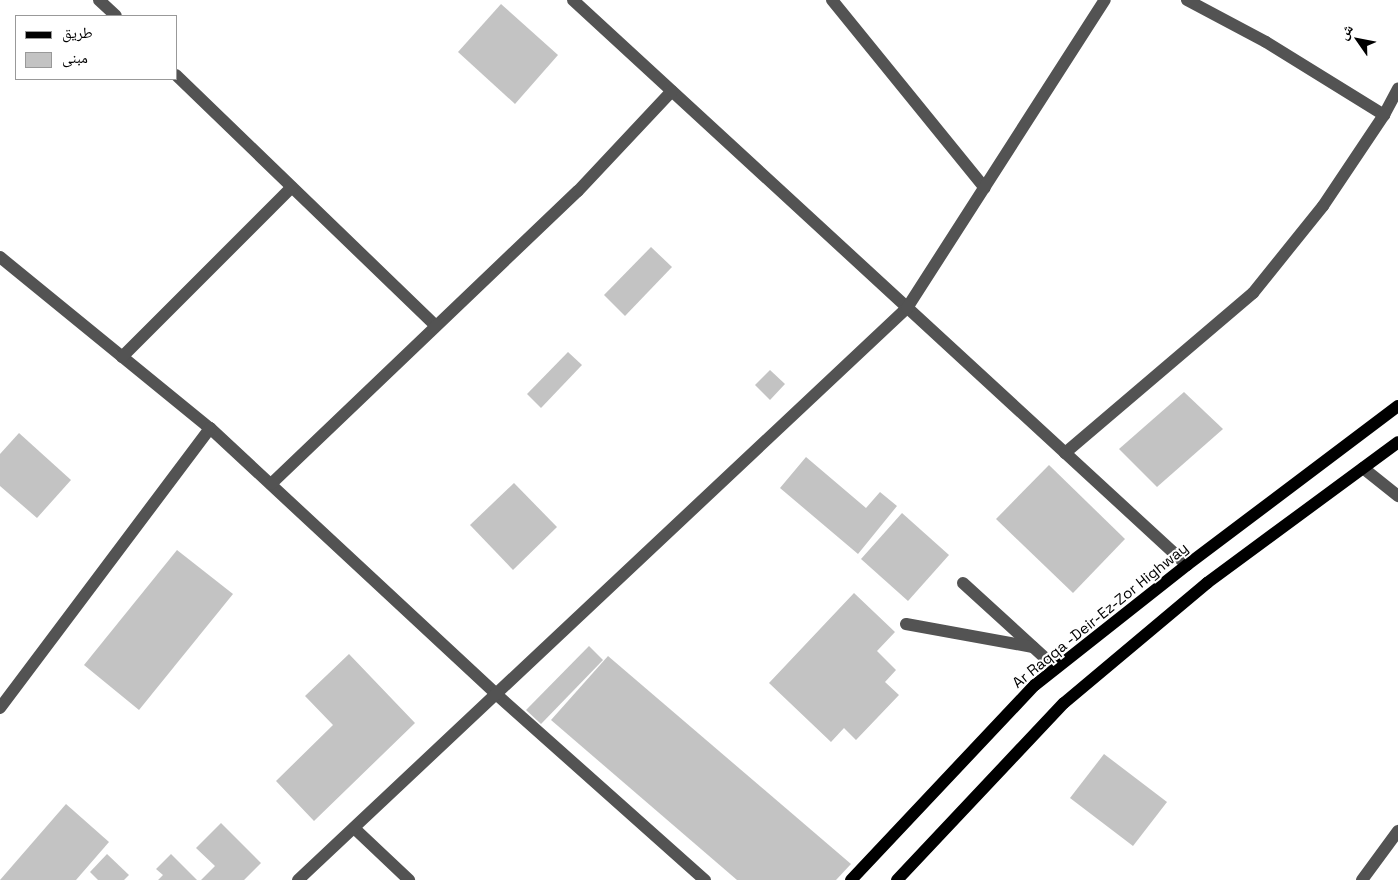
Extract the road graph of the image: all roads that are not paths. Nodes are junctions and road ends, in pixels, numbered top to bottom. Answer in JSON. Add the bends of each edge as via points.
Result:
{"nodes":[{"id":1,"x":99,"y":0,"type":"edge"},
{"id":2,"x":573,"y":0,"type":"edge"},
{"id":3,"x":832,"y":0,"type":"edge"},
{"id":4,"x":1105,"y":0,"type":"edge"},
{"id":5,"x":1187,"y":0,"type":"edge"},
{"id":6,"x":115,"y":15,"type":"edge"},
{"id":7,"x":178,"y":77,"type":"edge"},
{"id":8,"x":1398,"y":89,"type":"edge"},
{"id":9,"x":672,"y":91,"type":"junction"},
{"id":10,"x":1384,"y":115,"type":"junction"},
{"id":11,"x":292,"y":187,"type":"junction"},
{"id":12,"x":985,"y":188,"type":"junction"},
{"id":13,"x":0,"y":257,"type":"edge"},
{"id":14,"x":907,"y":308,"type":"junction"},
{"id":15,"x":436,"y":326,"type":"junction"},
{"id":16,"x":122,"y":357,"type":"junction"},
{"id":17,"x":1398,"y":406,"type":"edge"},
{"id":18,"x":210,"y":428,"type":"junction"},
{"id":19,"x":1398,"y":442,"type":"edge"},
{"id":20,"x":1065,"y":453,"type":"junction"},
{"id":21,"x":1363,"y":468,"type":"junction"},
{"id":22,"x":271,"y":484,"type":"junction"},
{"id":23,"x":1398,"y":496,"type":"edge"},
{"id":24,"x":1187,"y":565,"type":"junction"},
{"id":25,"x":964,"y":584,"type":"dead end"},
{"id":26,"x":906,"y":624,"type":"dead end"},
{"id":27,"x":1033,"y":647,"type":"junction"},
{"id":28,"x":1056,"y":668,"type":"junction"},
{"id":29,"x":496,"y":694,"type":"junction"},
{"id":30,"x":0,"y":708,"type":"edge"},
{"id":31,"x":354,"y":828,"type":"junction"},
{"id":32,"x":1398,"y":831,"type":"edge"},
{"id":33,"x":298,"y":880,"type":"edge"},
{"id":34,"x":409,"y":880,"type":"edge"},
{"id":35,"x":705,"y":880,"type":"edge"},
{"id":36,"x":851,"y":880,"type":"edge"},
{"id":37,"x":897,"y":880,"type":"edge"},
{"id":38,"x":1362,"y":880,"type":"edge"}],
"edges":[{"from":1,"to":6,"type":"street"},
{"from":2,"to":9,"type":"street"},
{"from":3,"to":12,"type":"street"},
{"from":4,"to":12,"type":"street"},
{"from":5,"to":10,"type":"street","via":[[1266,42]]},
{"from":7,"to":11,"type":"street"},
{"from":8,"to":10,"type":"street"},
{"from":9,"to":14,"type":"street"},
{"from":9,"to":15,"type":"street","via":[[578,190]]},
{"from":10,"to":20,"type":"street","via":[[1323,206],[1253,293]]},
{"from":11,"to":15,"type":"street"},
{"from":11,"to":16,"type":"street"},
{"from":12,"to":14,"type":"street"},
{"from":13,"to":16,"type":"street"},
{"from":14,"to":20,"type":"street"},
{"from":14,"to":29,"type":"street"},
{"from":15,"to":22,"type":"street"},
{"from":16,"to":18,"type":"street"},
{"from":17,"to":24,"type":"main road","name":"Ar Raqqa -Deir-Ez-Zor Highway"},
{"from":18,"to":22,"type":"street"},
{"from":18,"to":30,"type":"street"},
{"from":19,"to":21,"type":"main road"},
{"from":20,"to":24,"type":"street"},
{"from":21,"to":23,"type":"street"},
{"from":21,"to":37,"type":"main road","via":[[1207,583],[1064,703]]},
{"from":22,"to":29,"type":"street"},
{"from":24,"to":28,"type":"main road","name":"Ar Raqqa -Deir-Ez-Zor Highway"},
{"from":25,"to":27,"type":"street"},
{"from":26,"to":27,"type":"street"},
{"from":27,"to":28,"type":"street"},
{"from":28,"to":36,"type":"main road","name":"Ar Raqqa -Deir-Ez-Zor Highway","via":[[1035,685]]},
{"from":29,"to":31,"type":"street"},
{"from":29,"to":35,"type":"street"},
{"from":31,"to":33,"type":"street"},
{"from":31,"to":34,"type":"street"},
{"from":32,"to":38,"type":"street"}]}
